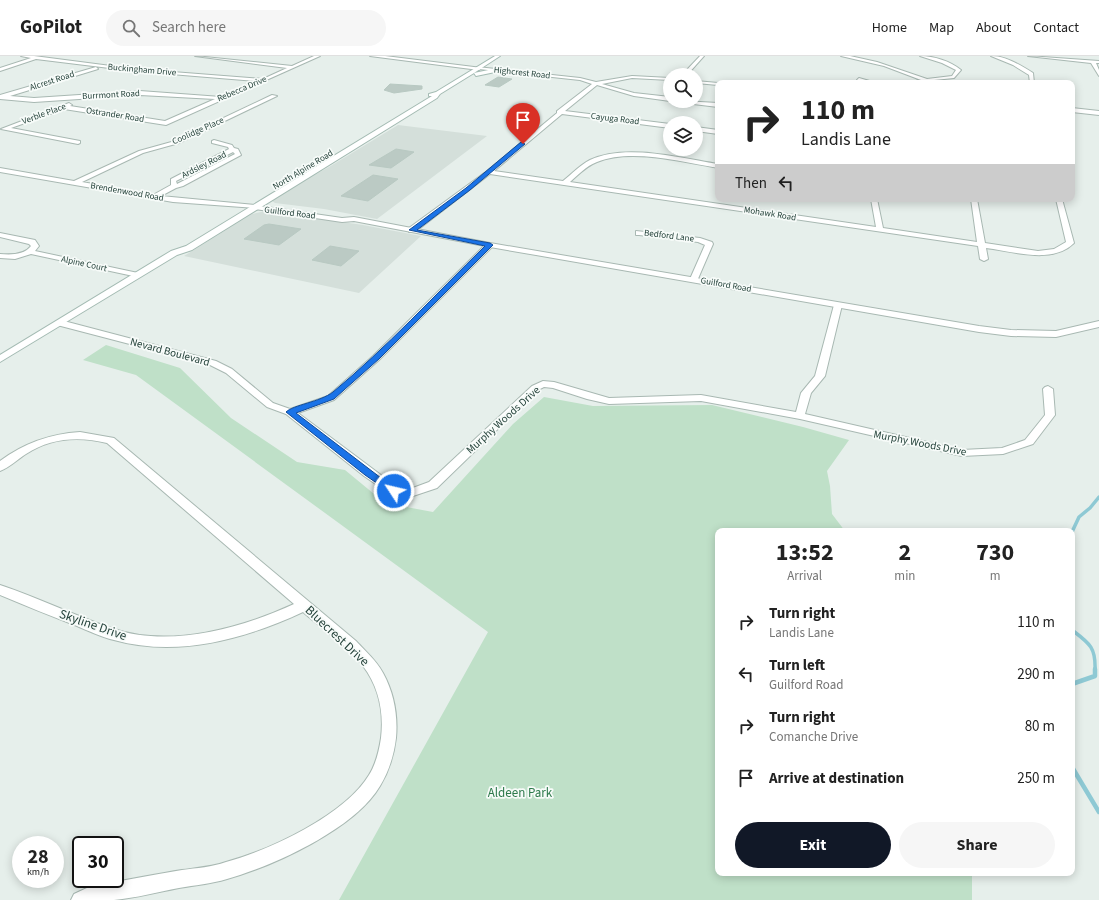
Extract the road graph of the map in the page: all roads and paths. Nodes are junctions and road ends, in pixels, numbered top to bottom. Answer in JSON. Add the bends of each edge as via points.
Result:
{"nodes":[{"id":1,"x":23,"y":56,"type":"edge"},
{"id":2,"x":45,"y":56,"type":"edge"},
{"id":3,"x":197,"y":56,"type":"edge"},
{"id":4,"x":318,"y":56,"type":"edge"},
{"id":5,"x":372,"y":56,"type":"edge"},
{"id":6,"x":498,"y":56,"type":"edge"},
{"id":7,"x":702,"y":56,"type":"edge"},
{"id":8,"x":843,"y":56,"type":"edge"},
{"id":9,"x":922,"y":56,"type":"edge"},
{"id":10,"x":1011,"y":56,"type":"edge"},
{"id":11,"x":1030,"y":56,"type":"edge"},
{"id":12,"x":996,"y":57,"type":"edge"},
{"id":13,"x":38,"y":58,"type":"junction"},
{"id":14,"x":1093,"y":62,"type":"junction"},
{"id":15,"x":1099,"y":62,"type":"edge"},
{"id":16,"x":102,"y":66,"type":"junction"},
{"id":17,"x":293,"y":67,"type":"junction"},
{"id":18,"x":479,"y":68,"type":"junction"},
{"id":19,"x":691,"y":68,"type":"edge"},
{"id":20,"x":0,"y":70,"type":"edge"},
{"id":21,"x":498,"y":70,"type":"junction"},
{"id":22,"x":1099,"y":75,"type":"edge"},
{"id":23,"x":465,"y":76,"type":"junction"},
{"id":24,"x":663,"y":78,"type":"edge"},
{"id":25,"x":859,"y":79,"type":"dead end"},
{"id":26,"x":862,"y":80,"type":"edge"},
{"id":27,"x":927,"y":80,"type":"joint"},
{"id":28,"x":1032,"y":80,"type":"edge"},
{"id":29,"x":262,"y":81,"type":"junction"},
{"id":30,"x":703,"y":83,"type":"edge"},
{"id":31,"x":595,"y":84,"type":"junction"},
{"id":32,"x":715,"y":84,"type":"edge"},
{"id":33,"x":438,"y":93,"type":"junction"},
{"id":34,"x":81,"y":96,"type":"junction"},
{"id":35,"x":274,"y":96,"type":"dead end"},
{"id":36,"x":2,"y":97,"type":"edge"},
{"id":37,"x":222,"y":98,"type":"junction"},
{"id":38,"x":663,"y":98,"type":"edge"},
{"id":39,"x":703,"y":103,"type":"edge"},
{"id":40,"x":715,"y":105,"type":"edge"},
{"id":41,"x":63,"y":107,"type":"junction"},
{"id":42,"x":1075,"y":110,"type":"edge"},
{"id":43,"x":559,"y":112,"type":"junction"},
{"id":44,"x":1099,"y":113,"type":"edge"},
{"id":45,"x":166,"y":123,"type":"joint"},
{"id":46,"x":663,"y":125,"type":"edge"},
{"id":47,"x":2,"y":129,"type":"edge"},
{"id":48,"x":703,"y":130,"type":"edge"},
{"id":49,"x":715,"y":132,"type":"edge"},
{"id":50,"x":78,"y":142,"type":"dead end"},
{"id":51,"x":214,"y":142,"type":"dead end"},
{"id":52,"x":715,"y":166,"type":"edge"},
{"id":53,"x":0,"y":170,"type":"edge"},
{"id":54,"x":489,"y":172,"type":"junction"},
{"id":55,"x":77,"y":182,"type":"junction"},
{"id":56,"x":564,"y":183,"type":"junction"},
{"id":57,"x":154,"y":197,"type":"junction"},
{"id":58,"x":875,"y":202,"type":"edge"},
{"id":59,"x":975,"y":202,"type":"edge"},
{"id":60,"x":1061,"y":202,"type":"edge"},
{"id":61,"x":242,"y":206,"type":"junction"},
{"id":62,"x":254,"y":207,"type":"junction"},
{"id":63,"x":412,"y":230,"type":"junction"},
{"id":64,"x":880,"y":231,"type":"junction"},
{"id":65,"x":639,"y":233,"type":"dead end"},
{"id":66,"x":0,"y":235,"type":"edge"},
{"id":67,"x":490,"y":245,"type":"junction"},
{"id":68,"x":983,"y":246,"type":"junction"},
{"id":69,"x":30,"y":252,"type":"junction"},
{"id":70,"x":174,"y":253,"type":"junction"},
{"id":71,"x":0,"y":256,"type":"edge"},
{"id":72,"x":984,"y":259,"type":"dead end"},
{"id":73,"x":138,"y":276,"type":"junction"},
{"id":74,"x":694,"y":279,"type":"junction"},
{"id":75,"x":838,"y":305,"type":"junction"},
{"id":76,"x":60,"y":323,"type":"junction"},
{"id":77,"x":1099,"y":324,"type":"edge"},
{"id":78,"x":1,"y":358,"type":"edge"},
{"id":79,"x":1048,"y":389,"type":"dead end"},
{"id":80,"x":290,"y":412,"type":"junction"},
{"id":81,"x":800,"y":416,"type":"junction"},
{"id":82,"x":0,"y":467,"type":"edge"},
{"id":83,"x":0,"y":590,"type":"edge"},
{"id":84,"x":304,"y":605,"type":"junction"},
{"id":85,"x":80,"y":900,"type":"edge"}],
"edges":[{"from":1,"to":13,"type":"street","name":"Buckingham Drive"},
{"from":2,"to":13,"type":"street"},
{"from":3,"to":17,"type":"street"},
{"from":4,"to":17,"type":"street","name":"Rebecca Drive"},
{"from":5,"to":18,"type":"main road","name":"Highcrest Road"},
{"from":6,"to":18,"type":"main road","name":"North Alpine Road"},
{"from":7,"to":19,"type":"street"},
{"from":8,"to":27,"type":"street","via":[[877,62]]},
{"from":9,"to":27,"type":"street","via":[[944,62],[959,70],[954,77]]},
{"from":10,"to":12,"type":"street"},
{"from":11,"to":14,"type":"street"},
{"from":12,"to":28,"type":"street","via":[[1015,64],[1031,74]]},
{"from":13,"to":16,"type":"street","name":"Buckingham Drive"},
{"from":13,"to":20,"type":"street"},
{"from":14,"to":15,"type":"street"},
{"from":14,"to":22,"type":"street"},
{"from":16,"to":29,"type":"street","name":"Buckingham Drive"},
{"from":16,"to":36,"type":"street","name":"Alcrest Road"},
{"from":17,"to":29,"type":"street","name":"Rebecca Drive"},
{"from":18,"to":21,"type":"street","name":"Highcrest Road"},
{"from":18,"to":23,"type":"main road","name":"North Alpine Road"},
{"from":21,"to":23,"type":"main road"},
{"from":21,"to":31,"type":"street","name":"Highcrest Road","via":[[580,79]]},
{"from":23,"to":33,"type":"main road","name":"North Alpine Road"},
{"from":24,"to":31,"type":"street","via":[[615,77]]},
{"from":25,"to":26,"type":"street"},
{"from":29,"to":37,"type":"street","name":"Rebecca Drive"},
{"from":30,"to":32,"type":"street"},
{"from":31,"to":38,"type":"street","name":"Highcrest Road"},
{"from":31,"to":43,"type":"street"},
{"from":33,"to":61,"type":"main road","name":"North Alpine Road","via":[[428,96]]},
{"from":33,"to":62,"type":"main road","name":"North Alpine Road","via":[[407,115]]},
{"from":34,"to":36,"type":"street","name":"Burrmont Road","via":[[34,100]]},
{"from":34,"to":37,"type":"street","name":"Burrmont Road","via":[[140,93]]},
{"from":34,"to":41,"type":"street","name":"Verble Place","via":[[80,101]]},
{"from":35,"to":55,"type":"street","name":"Coolidge Place","via":[[177,142],[141,152]]},
{"from":37,"to":45,"type":"street","name":"Rebecca Drive"},
{"from":39,"to":40,"type":"street"},
{"from":41,"to":45,"type":"street","name":"Ostrander Road"},
{"from":41,"to":47,"type":"street","name":"Verble Place"},
{"from":42,"to":44,"type":"street"},
{"from":43,"to":46,"type":"street","name":"Cayuga Road"},
{"from":43,"to":54,"type":"street"},
{"from":47,"to":50,"type":"street"},
{"from":48,"to":49,"type":"street"},
{"from":51,"to":57,"type":"street","name":"Ardsley Road","via":[[230,146],[238,155]]},
{"from":52,"to":56,"type":"street","via":[[651,156],[611,156],[593,161]]},
{"from":53,"to":55,"type":"street","name":"Brendenwood Road"},
{"from":54,"to":56,"type":"street","name":"Mohawk Road"},
{"from":54,"to":63,"type":"street"},
{"from":55,"to":57,"type":"street","name":"Brendenwood Road"},
{"from":56,"to":64,"type":"street","name":"Mohawk Road"},
{"from":57,"to":61,"type":"street","name":"Brendenwood Road"},
{"from":58,"to":64,"type":"street"},
{"from":59,"to":68,"type":"street"},
{"from":60,"to":68,"type":"street","name":"Mohawk Road","via":[[1070,243],[1051,252],[1038,253]]},
{"from":61,"to":62,"type":"street","name":"Brendenwood Road"},
{"from":61,"to":70,"type":"main road","name":"North Alpine Road","via":[[179,246]]},
{"from":62,"to":63,"type":"main road","name":"Guilford Road","via":[[342,220],[354,219]]},
{"from":62,"to":70,"type":"main road","name":"North Alpine Road","via":[[189,248]]},
{"from":63,"to":67,"type":"main road","name":"Guilford Road"},
{"from":64,"to":68,"type":"street","name":"Mohawk Road"},
{"from":65,"to":74,"type":"street","name":"Bedford Lane","via":[[700,240],[709,244]]},
{"from":66,"to":69,"type":"street","via":[[32,242],[35,246]]},
{"from":67,"to":74,"type":"main road","name":"Guilford Road"},
{"from":67,"to":80,"type":"street","via":[[342,389],[331,398]]},
{"from":68,"to":72,"type":"street"},
{"from":69,"to":71,"type":"street","name":"Alpine Court","via":[[14,257]]},
{"from":69,"to":73,"type":"street","name":"Alpine Court"},
{"from":70,"to":73,"type":"main road","name":"North Alpine Road"},
{"from":73,"to":76,"type":"main road","name":"North Alpine Road"},
{"from":74,"to":75,"type":"main road","name":"Guilford Road"},
{"from":75,"to":77,"type":"main road","name":"Guilford Road","via":[[1011,333],[1056,334]]},
{"from":75,"to":81,"type":"street","via":[[820,376],[806,393]]},
{"from":76,"to":78,"type":"main road","name":"North Alpine Road"},
{"from":76,"to":80,"type":"street","name":"Nevard Boulevard","via":[[213,363],[229,372],[270,405]]},
{"from":79,"to":81,"type":"street","name":"Murphy Woods Drive","via":[[1050,415],[1029,442],[1003,451],[962,453]]},
{"from":80,"to":81,"type":"street","name":"Murphy Woods Drive","via":[[394,491],[410,493],[433,484],[543,384],[554,384],[609,401],[701,398]]},
{"from":82,"to":84,"type":"street","name":"Bluecrest Drive","via":[[24,449],[59,437],[80,434],[110,440]]},
{"from":83,"to":84,"type":"street","name":"Skyline Drive","via":[[114,635],[154,641],[177,642],[243,631],[272,621]]},
{"from":84,"to":85,"type":"street","name":"Bluecrest Drive","via":[[368,663],[381,685],[388,704],[390,728],[387,750],[379,772],[363,796],[333,820],[258,860],[226,871],[89,896]]}]}
